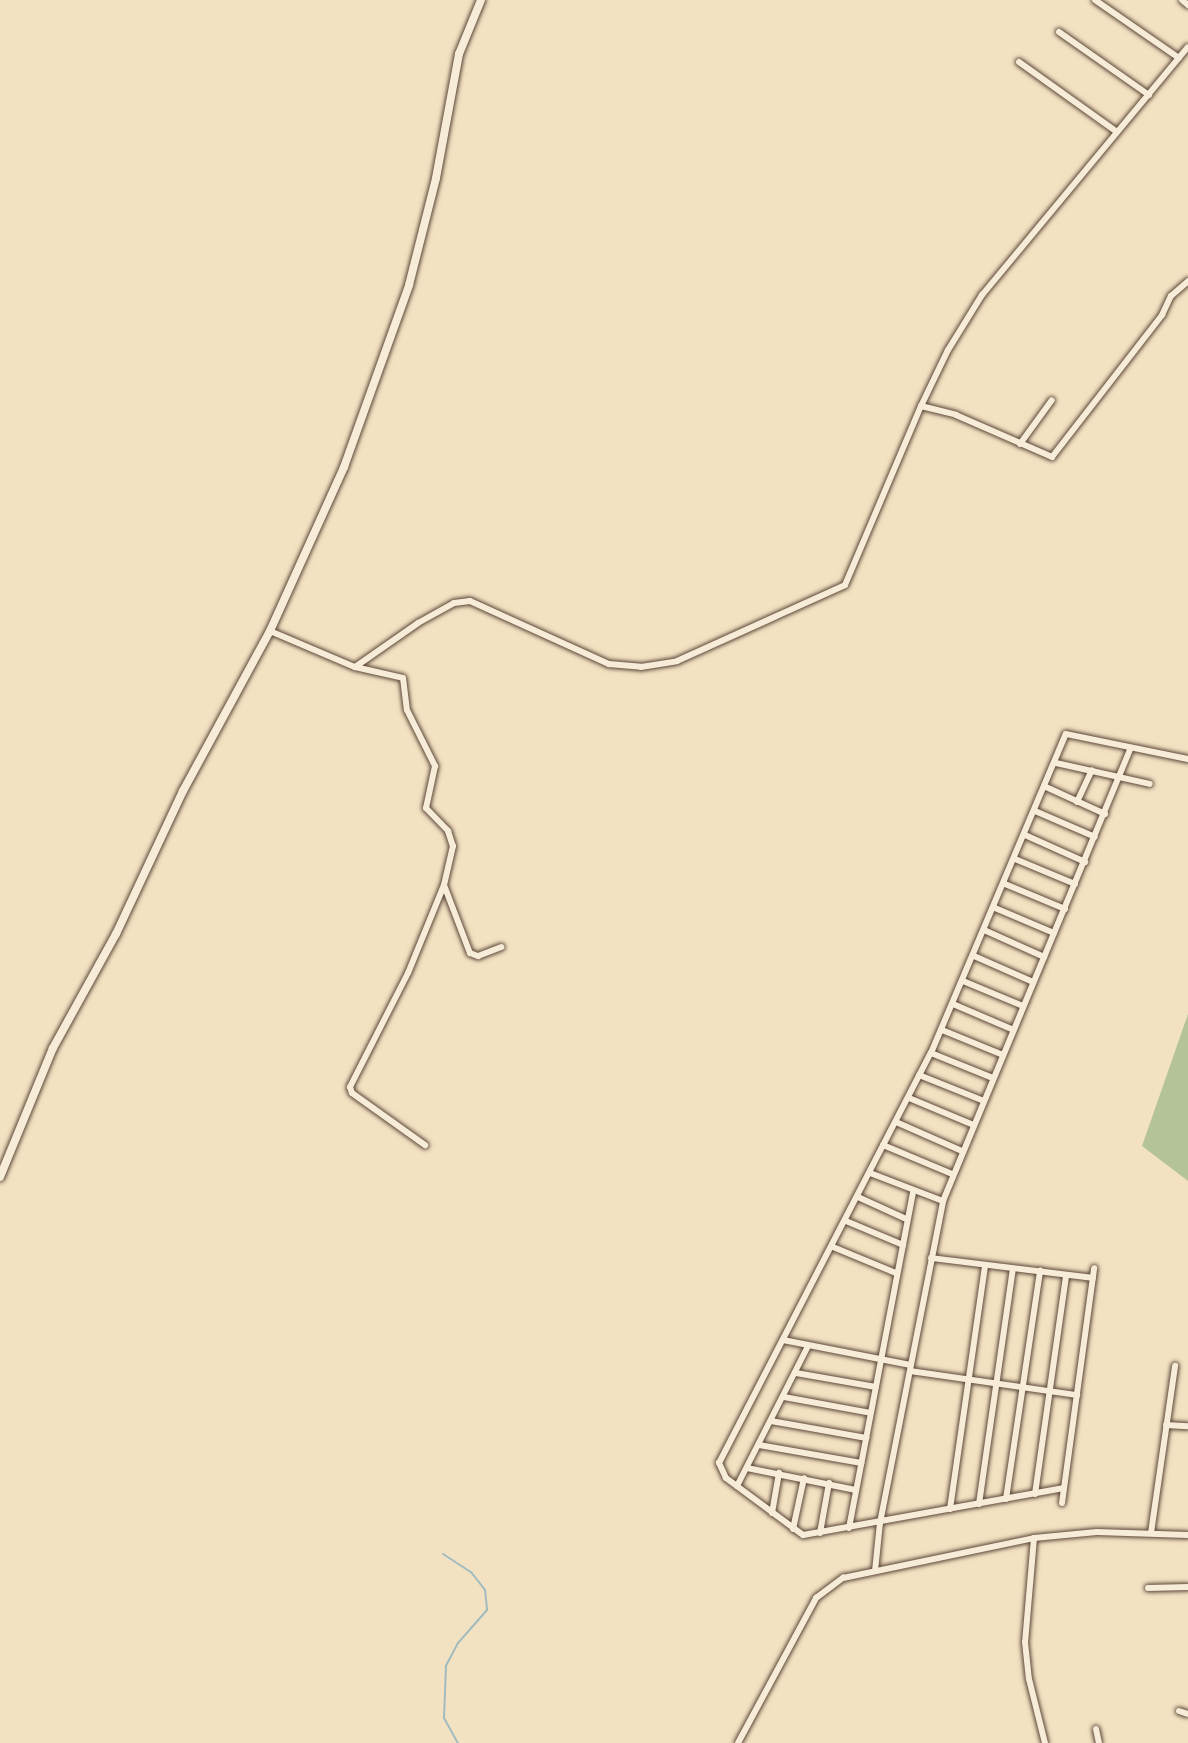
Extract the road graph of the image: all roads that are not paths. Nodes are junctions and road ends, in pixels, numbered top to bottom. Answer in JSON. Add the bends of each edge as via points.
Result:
{"nodes":[{"id":1,"x":481,"y":0,"type":"edge"},
{"id":2,"x":1095,"y":0,"type":"edge"},
{"id":3,"x":1182,"y":0,"type":"edge"},
{"id":4,"x":1188,"y":4,"type":"edge"},
{"id":5,"x":1059,"y":32,"type":"dead end"},
{"id":6,"x":1188,"y":47,"type":"edge"},
{"id":7,"x":1179,"y":58,"type":"junction"},
{"id":8,"x":1019,"y":62,"type":"dead end"},
{"id":9,"x":1149,"y":94,"type":"junction"},
{"id":10,"x":1118,"y":132,"type":"junction"},
{"id":11,"x":1188,"y":281,"type":"edge"},
{"id":12,"x":1052,"y":400,"type":"dead end"},
{"id":13,"x":921,"y":406,"type":"junction"},
{"id":14,"x":1020,"y":444,"type":"junction"},
{"id":15,"x":270,"y":631,"type":"junction"},
{"id":16,"x":355,"y":667,"type":"junction"},
{"id":17,"x":1131,"y":747,"type":"junction"},
{"id":18,"x":1188,"y":759,"type":"edge"},
{"id":19,"x":1056,"y":763,"type":"junction"},
{"id":20,"x":1092,"y":770,"type":"junction"},
{"id":21,"x":1121,"y":776,"type":"junction"},
{"id":22,"x":1150,"y":784,"type":"dead end"},
{"id":23,"x":1046,"y":787,"type":"junction"},
{"id":24,"x":1077,"y":802,"type":"junction"},
{"id":25,"x":1035,"y":811,"type":"junction"},
{"id":26,"x":1105,"y":814,"type":"junction"},
{"id":27,"x":1025,"y":835,"type":"junction"},
{"id":28,"x":1095,"y":837,"type":"junction"},
{"id":29,"x":1015,"y":859,"type":"junction"},
{"id":30,"x":1085,"y":862,"type":"junction"},
{"id":31,"x":1005,"y":884,"type":"junction"},
{"id":32,"x":1076,"y":884,"type":"junction"},
{"id":33,"x":444,"y":885,"type":"junction"},
{"id":34,"x":995,"y":908,"type":"junction"},
{"id":35,"x":1065,"y":909,"type":"junction"},
{"id":36,"x":984,"y":930,"type":"junction"},
{"id":37,"x":1054,"y":933,"type":"junction"},
{"id":38,"x":501,"y":947,"type":"dead end"},
{"id":39,"x":974,"y":956,"type":"junction"},
{"id":40,"x":1044,"y":957,"type":"junction"},
{"id":41,"x":963,"y":981,"type":"junction"},
{"id":42,"x":1033,"y":982,"type":"junction"},
{"id":43,"x":952,"y":1004,"type":"junction"},
{"id":44,"x":1023,"y":1006,"type":"junction"},
{"id":45,"x":942,"y":1030,"type":"junction"},
{"id":46,"x":1014,"y":1030,"type":"junction"},
{"id":47,"x":931,"y":1053,"type":"junction"},
{"id":48,"x":1003,"y":1055,"type":"junction"},
{"id":49,"x":920,"y":1075,"type":"junction"},
{"id":50,"x":993,"y":1078,"type":"junction"},
{"id":51,"x":909,"y":1098,"type":"junction"},
{"id":52,"x":984,"y":1101,"type":"junction"},
{"id":53,"x":896,"y":1122,"type":"junction"},
{"id":54,"x":974,"y":1125,"type":"junction"},
{"id":55,"x":425,"y":1145,"type":"dead end"},
{"id":56,"x":884,"y":1145,"type":"junction"},
{"id":57,"x":962,"y":1151,"type":"junction"},
{"id":58,"x":870,"y":1173,"type":"junction"},
{"id":59,"x":952,"y":1174,"type":"junction"},
{"id":60,"x":0,"y":1177,"type":"edge"},
{"id":61,"x":913,"y":1191,"type":"junction"},
{"id":62,"x":858,"y":1197,"type":"junction"},
{"id":63,"x":943,"y":1201,"type":"junction"},
{"id":64,"x":906,"y":1219,"type":"junction"},
{"id":65,"x":846,"y":1221,"type":"junction"},
{"id":66,"x":903,"y":1245,"type":"junction"},
{"id":67,"x":833,"y":1247,"type":"junction"},
{"id":68,"x":931,"y":1258,"type":"junction"},
{"id":69,"x":985,"y":1265,"type":"junction"},
{"id":70,"x":1013,"y":1268,"type":"junction"},
{"id":71,"x":1094,"y":1268,"type":"dead end"},
{"id":72,"x":1040,"y":1271,"type":"junction"},
{"id":73,"x":896,"y":1273,"type":"junction"},
{"id":74,"x":1066,"y":1275,"type":"junction"},
{"id":75,"x":1093,"y":1278,"type":"junction"},
{"id":76,"x":783,"y":1340,"type":"junction"},
{"id":77,"x":808,"y":1346,"type":"junction"},
{"id":78,"x":881,"y":1359,"type":"junction"},
{"id":79,"x":1175,"y":1366,"type":"dead end"},
{"id":80,"x":910,"y":1368,"type":"junction"},
{"id":81,"x":796,"y":1373,"type":"junction"},
{"id":82,"x":969,"y":1380,"type":"junction"},
{"id":83,"x":997,"y":1384,"type":"junction"},
{"id":84,"x":876,"y":1387,"type":"junction"},
{"id":85,"x":1023,"y":1387,"type":"junction"},
{"id":86,"x":1049,"y":1391,"type":"junction"},
{"id":87,"x":1077,"y":1395,"type":"junction"},
{"id":88,"x":784,"y":1397,"type":"junction"},
{"id":89,"x":871,"y":1413,"type":"junction"},
{"id":90,"x":771,"y":1421,"type":"junction"},
{"id":91,"x":1166,"y":1425,"type":"junction"},
{"id":92,"x":1188,"y":1426,"type":"edge"},
{"id":93,"x":866,"y":1438,"type":"junction"},
{"id":94,"x":759,"y":1445,"type":"junction"},
{"id":95,"x":861,"y":1463,"type":"junction"},
{"id":96,"x":747,"y":1468,"type":"junction"},
{"id":97,"x":779,"y":1473,"type":"junction"},
{"id":98,"x":804,"y":1478,"type":"junction"},
{"id":99,"x":829,"y":1483,"type":"junction"},
{"id":100,"x":737,"y":1486,"type":"junction"},
{"id":101,"x":1064,"y":1488,"type":"junction"},
{"id":102,"x":856,"y":1490,"type":"junction"},
{"id":103,"x":1035,"y":1494,"type":"junction"},
{"id":104,"x":1006,"y":1499,"type":"junction"},
{"id":105,"x":1062,"y":1503,"type":"dead end"},
{"id":106,"x":978,"y":1504,"type":"junction"},
{"id":107,"x":950,"y":1509,"type":"junction"},
{"id":108,"x":772,"y":1513,"type":"junction"},
{"id":109,"x":880,"y":1523,"type":"junction"},
{"id":110,"x":849,"y":1528,"type":"junction"},
{"id":111,"x":794,"y":1529,"type":"junction"},
{"id":112,"x":820,"y":1533,"type":"junction"},
{"id":113,"x":1151,"y":1533,"type":"junction"},
{"id":114,"x":1188,"y":1535,"type":"edge"},
{"id":115,"x":1034,"y":1538,"type":"junction"},
{"id":116,"x":874,"y":1571,"type":"junction"},
{"id":117,"x":1188,"y":1587,"type":"edge"},
{"id":118,"x":1148,"y":1588,"type":"dead end"},
{"id":119,"x":1179,"y":1711,"type":"dead end"},
{"id":120,"x":1188,"y":1714,"type":"edge"},
{"id":121,"x":1096,"y":1729,"type":"dead end"},
{"id":122,"x":738,"y":1743,"type":"edge"},
{"id":123,"x":1045,"y":1743,"type":"edge"},
{"id":124,"x":1100,"y":1743,"type":"edge"}],
"edges":[{"from":1,"to":15,"type":"street","via":[[459,54],[436,178],[409,285],[344,467]]},
{"from":2,"to":7,"type":"street"},
{"from":3,"to":4,"type":"street"},
{"from":5,"to":9,"type":"street"},
{"from":6,"to":7,"type":"street"},
{"from":7,"to":9,"type":"street"},
{"from":8,"to":10,"type":"street"},
{"from":9,"to":10,"type":"street"},
{"from":10,"to":13,"type":"street","via":[[982,295],[948,350]]},
{"from":11,"to":14,"type":"street","via":[[1171,296],[1162,315],[1052,457]]},
{"from":12,"to":14,"type":"street"},
{"from":13,"to":14,"type":"street","via":[[956,415]]},
{"from":13,"to":16,"type":"street","via":[[851,574],[845,585],[830,594],[677,661],[641,667],[609,664],[471,601],[454,603]]},
{"from":15,"to":16,"type":"street"},
{"from":15,"to":60,"type":"street","via":[[183,791],[116,934],[53,1048]]},
{"from":16,"to":33,"type":"street","via":[[403,678],[410,718],[435,766],[426,808],[448,831],[453,846]]},
{"from":17,"to":18,"type":"street"},
{"from":17,"to":19,"type":"street","via":[[1066,734]]},
{"from":17,"to":21,"type":"street"},
{"from":19,"to":20,"type":"street"},
{"from":19,"to":23,"type":"street"},
{"from":20,"to":21,"type":"street"},
{"from":20,"to":24,"type":"street"},
{"from":21,"to":22,"type":"street"},
{"from":21,"to":26,"type":"street"},
{"from":23,"to":24,"type":"street"},
{"from":23,"to":25,"type":"street"},
{"from":24,"to":26,"type":"street"},
{"from":25,"to":27,"type":"street"},
{"from":25,"to":28,"type":"street"},
{"from":26,"to":28,"type":"street"},
{"from":27,"to":29,"type":"street"},
{"from":27,"to":30,"type":"street"},
{"from":28,"to":30,"type":"street"},
{"from":29,"to":31,"type":"street"},
{"from":29,"to":32,"type":"street"},
{"from":30,"to":32,"type":"street"},
{"from":31,"to":34,"type":"street"},
{"from":31,"to":35,"type":"street"},
{"from":32,"to":35,"type":"street"},
{"from":33,"to":38,"type":"street","via":[[470,953],[478,956]]},
{"from":33,"to":55,"type":"street","via":[[408,973],[350,1087],[352,1093]]},
{"from":34,"to":36,"type":"street"},
{"from":34,"to":37,"type":"street"},
{"from":35,"to":37,"type":"street"},
{"from":36,"to":39,"type":"street"},
{"from":36,"to":40,"type":"street"},
{"from":37,"to":40,"type":"street"},
{"from":39,"to":41,"type":"street"},
{"from":39,"to":42,"type":"street"},
{"from":40,"to":42,"type":"street"},
{"from":41,"to":43,"type":"street"},
{"from":41,"to":44,"type":"street"},
{"from":42,"to":44,"type":"street"},
{"from":43,"to":45,"type":"street"},
{"from":43,"to":46,"type":"street"},
{"from":44,"to":46,"type":"street"},
{"from":45,"to":47,"type":"street"},
{"from":45,"to":48,"type":"street"},
{"from":46,"to":48,"type":"street"},
{"from":47,"to":49,"type":"street"},
{"from":47,"to":50,"type":"street"},
{"from":48,"to":50,"type":"street"},
{"from":49,"to":51,"type":"street"},
{"from":49,"to":52,"type":"street"},
{"from":50,"to":52,"type":"street"},
{"from":51,"to":53,"type":"street"},
{"from":51,"to":54,"type":"street"},
{"from":52,"to":54,"type":"street"},
{"from":53,"to":56,"type":"street"},
{"from":53,"to":57,"type":"street"},
{"from":54,"to":57,"type":"street"},
{"from":56,"to":58,"type":"street"},
{"from":56,"to":59,"type":"street"},
{"from":57,"to":59,"type":"street"},
{"from":58,"to":61,"type":"street"},
{"from":58,"to":62,"type":"street"},
{"from":59,"to":63,"type":"street"},
{"from":61,"to":63,"type":"street"},
{"from":61,"to":64,"type":"street"},
{"from":62,"to":64,"type":"street"},
{"from":62,"to":65,"type":"street"},
{"from":63,"to":68,"type":"street"},
{"from":64,"to":66,"type":"street"},
{"from":65,"to":66,"type":"street"},
{"from":65,"to":67,"type":"street"},
{"from":66,"to":73,"type":"street"},
{"from":67,"to":73,"type":"street"},
{"from":67,"to":76,"type":"street"},
{"from":68,"to":69,"type":"street"},
{"from":68,"to":80,"type":"street"},
{"from":69,"to":70,"type":"street"},
{"from":69,"to":82,"type":"street"},
{"from":70,"to":72,"type":"street"},
{"from":70,"to":83,"type":"street"},
{"from":71,"to":75,"type":"street"},
{"from":72,"to":74,"type":"street"},
{"from":72,"to":85,"type":"street"},
{"from":73,"to":78,"type":"street"},
{"from":74,"to":75,"type":"street"},
{"from":74,"to":86,"type":"street"},
{"from":75,"to":87,"type":"street"},
{"from":76,"to":77,"type":"street"},
{"from":76,"to":100,"type":"street","via":[[719,1462],[726,1478]]},
{"from":77,"to":78,"type":"street"},
{"from":77,"to":81,"type":"street"},
{"from":78,"to":80,"type":"street"},
{"from":78,"to":84,"type":"street"},
{"from":79,"to":91,"type":"street"},
{"from":80,"to":82,"type":"street"},
{"from":80,"to":109,"type":"street"},
{"from":81,"to":84,"type":"street"},
{"from":81,"to":88,"type":"street"},
{"from":82,"to":83,"type":"street"},
{"from":82,"to":107,"type":"street"},
{"from":83,"to":85,"type":"street"},
{"from":83,"to":106,"type":"street"},
{"from":84,"to":89,"type":"street"},
{"from":85,"to":86,"type":"street"},
{"from":85,"to":104,"type":"street"},
{"from":86,"to":87,"type":"street"},
{"from":86,"to":103,"type":"street"},
{"from":87,"to":101,"type":"street"},
{"from":88,"to":89,"type":"street"},
{"from":88,"to":90,"type":"street"},
{"from":89,"to":93,"type":"street"},
{"from":90,"to":93,"type":"street"},
{"from":90,"to":94,"type":"street"},
{"from":91,"to":92,"type":"street"},
{"from":91,"to":113,"type":"street"},
{"from":93,"to":95,"type":"street"},
{"from":94,"to":95,"type":"street"},
{"from":94,"to":96,"type":"street"},
{"from":95,"to":102,"type":"street"},
{"from":96,"to":97,"type":"street"},
{"from":96,"to":100,"type":"street"},
{"from":97,"to":98,"type":"street"},
{"from":97,"to":108,"type":"street"},
{"from":98,"to":99,"type":"street"},
{"from":98,"to":111,"type":"street"},
{"from":99,"to":102,"type":"street"},
{"from":99,"to":112,"type":"street"},
{"from":100,"to":108,"type":"street"},
{"from":101,"to":103,"type":"street"},
{"from":101,"to":105,"type":"street"},
{"from":102,"to":110,"type":"street"},
{"from":103,"to":104,"type":"street"},
{"from":104,"to":106,"type":"street"},
{"from":106,"to":107,"type":"street"},
{"from":107,"to":109,"type":"street"},
{"from":108,"to":111,"type":"street"},
{"from":109,"to":110,"type":"street"},
{"from":109,"to":116,"type":"street"},
{"from":110,"to":112,"type":"street"},
{"from":111,"to":112,"type":"street","via":[[803,1535]]},
{"from":113,"to":114,"type":"street"},
{"from":113,"to":115,"type":"street","via":[[1097,1532]]},
{"from":115,"to":116,"type":"street"},
{"from":115,"to":123,"type":"street","via":[[1025,1642],[1029,1679]]},
{"from":116,"to":122,"type":"street","via":[[843,1578],[816,1598]]},
{"from":117,"to":118,"type":"street"},
{"from":119,"to":120,"type":"street"},
{"from":121,"to":124,"type":"street"}]}
